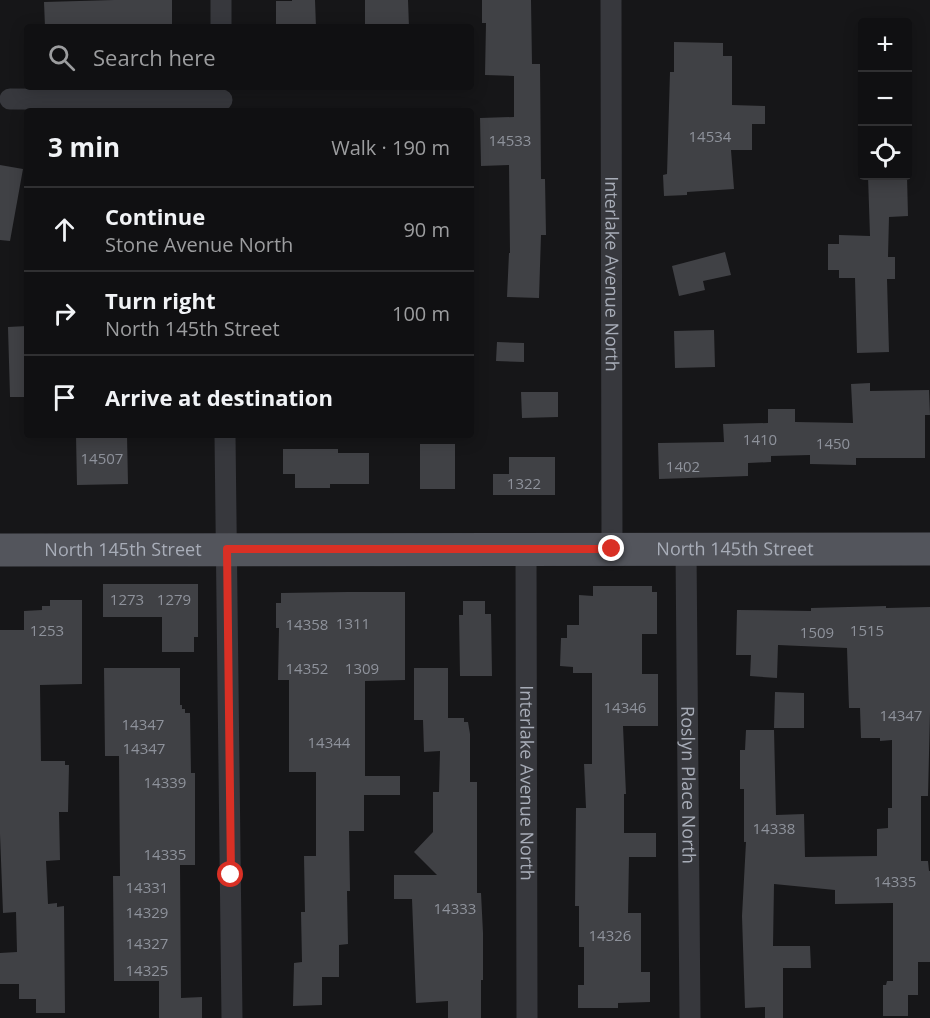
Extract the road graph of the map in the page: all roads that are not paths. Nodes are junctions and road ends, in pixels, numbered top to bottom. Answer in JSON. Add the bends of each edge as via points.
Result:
{"nodes":[{"id":1,"x":221,"y":0,"type":"edge"},
{"id":2,"x":610,"y":0,"type":"edge"},
{"id":3,"x":221,"y":24,"type":"edge"},
{"id":4,"x":10,"y":99,"type":"dead end"},
{"id":5,"x":222,"y":99,"type":"edge"},
{"id":6,"x":225,"y":438,"type":"edge"},
{"id":7,"x":227,"y":549,"type":"junction"},
{"id":8,"x":526,"y":549,"type":"junction"},
{"id":9,"x":612,"y":549,"type":"junction"},
{"id":10,"x":687,"y":549,"type":"junction"},
{"id":11,"x":930,"y":549,"type":"edge"},
{"id":12,"x":0,"y":550,"type":"edge"},
{"id":13,"x":232,"y":1018,"type":"edge"},
{"id":14,"x":527,"y":1018,"type":"edge"},
{"id":15,"x":690,"y":1018,"type":"edge"}],
"edges":[{"from":1,"to":3,"type":"street"},
{"from":2,"to":9,"type":"street","name":"Interlake Avenue North"},
{"from":4,"to":5,"type":"street"},
{"from":6,"to":7,"type":"street"},
{"from":7,"to":8,"type":"main road","name":"North 145th Street"},
{"from":7,"to":12,"type":"main road","name":"North 145th Street"},
{"from":7,"to":13,"type":"street"},
{"from":8,"to":9,"type":"main road","name":"North 145th Street"},
{"from":8,"to":14,"type":"street","name":"Interlake Avenue North"},
{"from":9,"to":10,"type":"main road","name":"North 145th Street"},
{"from":10,"to":11,"type":"main road","name":"North 145th Street"},
{"from":10,"to":15,"type":"street","name":"Roslyn Place North"}]}
